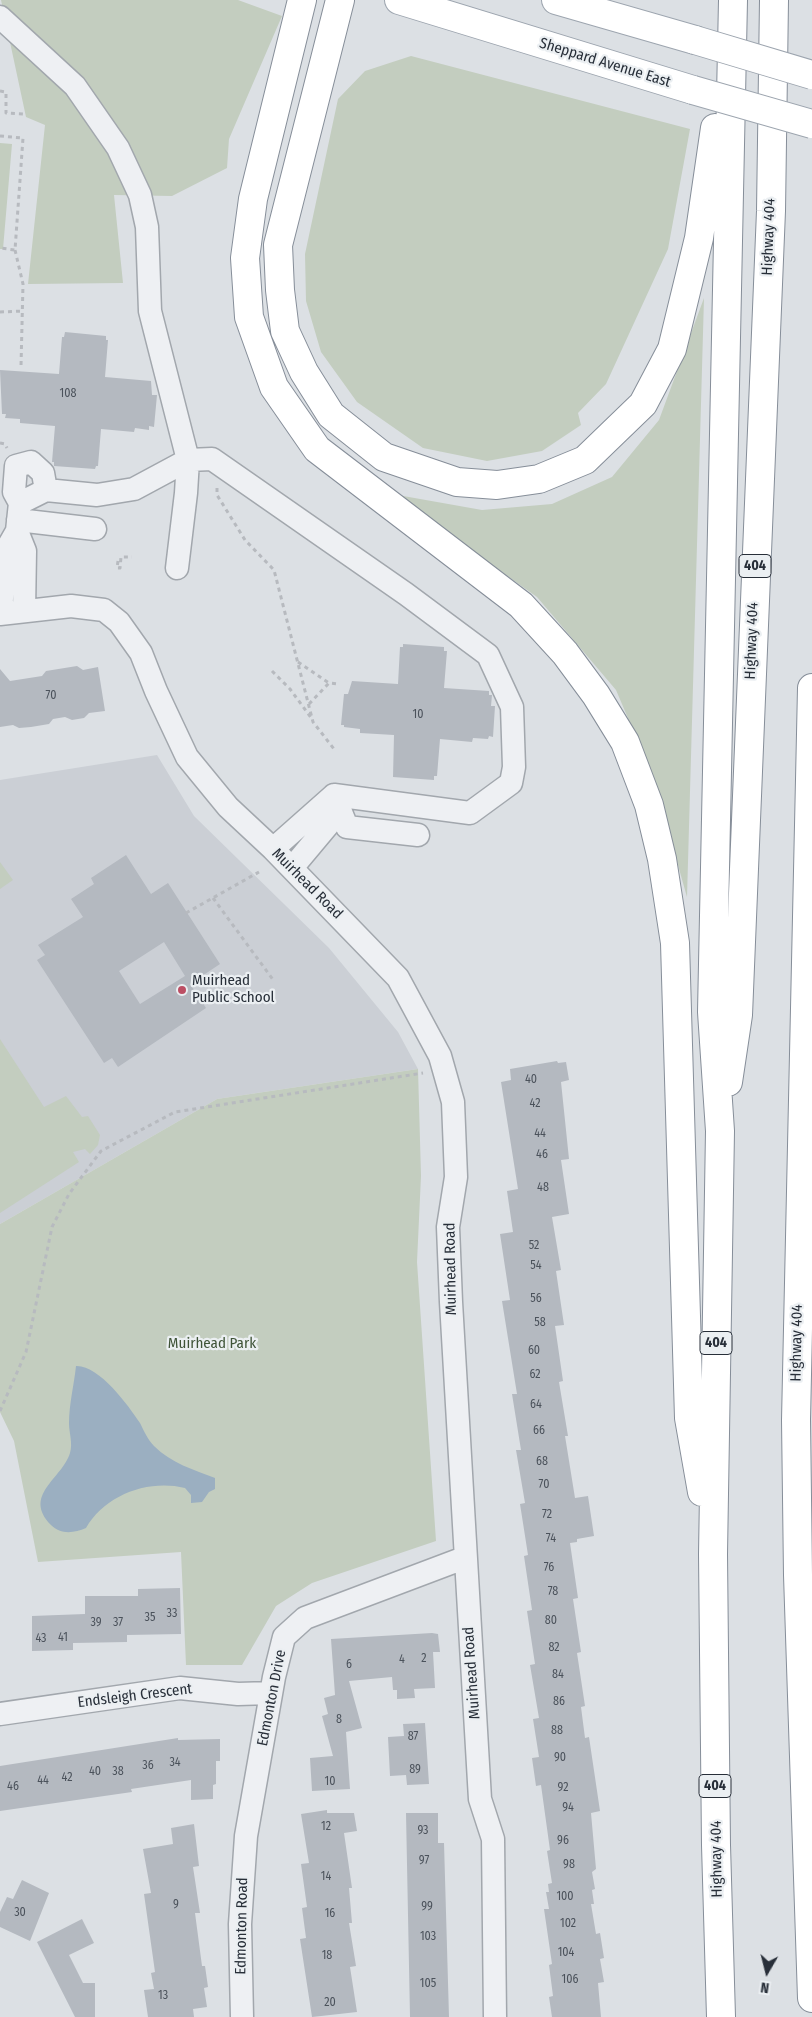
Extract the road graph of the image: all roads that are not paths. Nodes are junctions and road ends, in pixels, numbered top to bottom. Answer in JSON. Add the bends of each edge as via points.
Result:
{"nodes":[{"id":1,"x":302,"y":0,"type":"edge"},
{"id":2,"x":340,"y":0,"type":"edge"},
{"id":3,"x":399,"y":0,"type":"edge"},
{"id":4,"x":556,"y":0,"type":"edge"},
{"id":5,"x":733,"y":0,"type":"edge"},
{"id":6,"x":774,"y":0,"type":"edge"},
{"id":7,"x":0,"y":17,"type":"edge"},
{"id":8,"x":812,"y":75,"type":"edge"},
{"id":9,"x":812,"y":124,"type":"edge"},
{"id":10,"x":188,"y":460,"type":"junction"},
{"id":11,"x":46,"y":490,"type":"junction"},
{"id":12,"x":18,"y":518,"type":"junction"},
{"id":13,"x":95,"y":529,"type":"dead end"},
{"id":14,"x":177,"y":568,"type":"dead end"},
{"id":15,"x":24,"y":611,"type":"junction"},
{"id":16,"x":0,"y":614,"type":"edge"},
{"id":17,"x":812,"y":688,"type":"edge"},
{"id":18,"x":334,"y":795,"type":"junction"},
{"id":19,"x":418,"y":835,"type":"dead end"},
{"id":20,"x":273,"y":849,"type":"junction"},
{"id":21,"x":292,"y":868,"type":"junction"},
{"id":22,"x":720,"y":1131,"type":"junction"},
{"id":23,"x":712,"y":1554,"type":"junction"},
{"id":24,"x":464,"y":1558,"type":"junction"},
{"id":25,"x":271,"y":1693,"type":"junction"},
{"id":26,"x":0,"y":1714,"type":"edge"},
{"id":27,"x":809,"y":1825,"type":"edge"},
{"id":28,"x":246,"y":1836,"type":"joint"},
{"id":29,"x":812,"y":1998,"type":"edge"},
{"id":30,"x":242,"y":2017,"type":"edge"},
{"id":31,"x":495,"y":2017,"type":"edge"},
{"id":32,"x":721,"y":2017,"type":"edge"}],
"edges":[{"from":1,"to":23,"type":"main road","via":[[253,199],[245,258],[249,317],[274,387],[317,449],[521,605],[565,653],[626,742],[649,805],[662,859],[675,943],[689,1418]]},
{"from":2,"to":5,"type":"main road","via":[[278,245],[285,331],[304,372],[331,415],[384,457],[456,482],[497,485],[539,479],[585,460],[643,404],[672,350],[700,238]]},
{"from":3,"to":9,"type":"main road","name":"Sheppard Avenue East","bridge":true},
{"from":4,"to":8,"type":"main road","bridge":true},
{"from":5,"to":22,"type":"main road","name":"Highway 404","number":"404","via":[[712,1012]]},
{"from":6,"to":22,"type":"main road","name":"Highway 404","number":"404","via":[[771,210],[738,1015]]},
{"from":7,"to":10,"type":"street","via":[[76,86],[118,148],[140,195],[147,227],[150,311]]},
{"from":10,"to":11,"type":"street","via":[[134,489],[97,495]]},
{"from":10,"to":14,"type":"street"},
{"from":10,"to":18,"type":"street","via":[[212,459],[488,655],[512,707],[514,767],[511,784],[470,813]]},
{"from":11,"to":12,"type":"street"},
{"from":11,"to":12,"type":"street","via":[[43,473],[31,462],[16,466],[14,487]]},
{"from":12,"to":13,"type":"street"},
{"from":12,"to":15,"type":"street","via":[[25,551]]},
{"from":12,"to":16,"type":"street","via":[[5,552]]},
{"from":15,"to":16,"type":"street"},
{"from":15,"to":20,"type":"street","name":"Muirhead Road","via":[[71,606],[104,610],[119,622],[141,653],[187,757],[228,807]]},
{"from":17,"to":27,"type":"main road","name":"Highway 404","via":[[796,1420],[798,1575]]},
{"from":18,"to":19,"type":"street","via":[[347,827]]},
{"from":18,"to":20,"type":"street"},
{"from":18,"to":21,"type":"street","via":[[328,825]]},
{"from":20,"to":21,"type":"street","name":"Muirhead Road"},
{"from":21,"to":24,"type":"street","name":"Muirhead Road","via":[[398,978],[440,1056],[453,1102],[456,1177],[448,1227]]},
{"from":22,"to":23,"type":"main road","name":"Highway 404","number":"404"},
{"from":23,"to":32,"type":"main road","name":"Highway 404","number":"404"},
{"from":24,"to":25,"type":"street","name":"Edmonton Drive","via":[[305,1618],[284,1637]]},
{"from":24,"to":31,"type":"street","name":"Muirhead Road","via":[[480,1799],[493,1840]]},
{"from":25,"to":26,"type":"street","name":"Endsleigh Crescent","via":[[238,1694],[180,1688]]},
{"from":25,"to":28,"type":"street","name":"Edmonton Drive"},
{"from":27,"to":29,"type":"main road","name":"Highway 404"},
{"from":28,"to":30,"type":"street","name":"Edmonton Road","via":[[240,1924]]}]}
